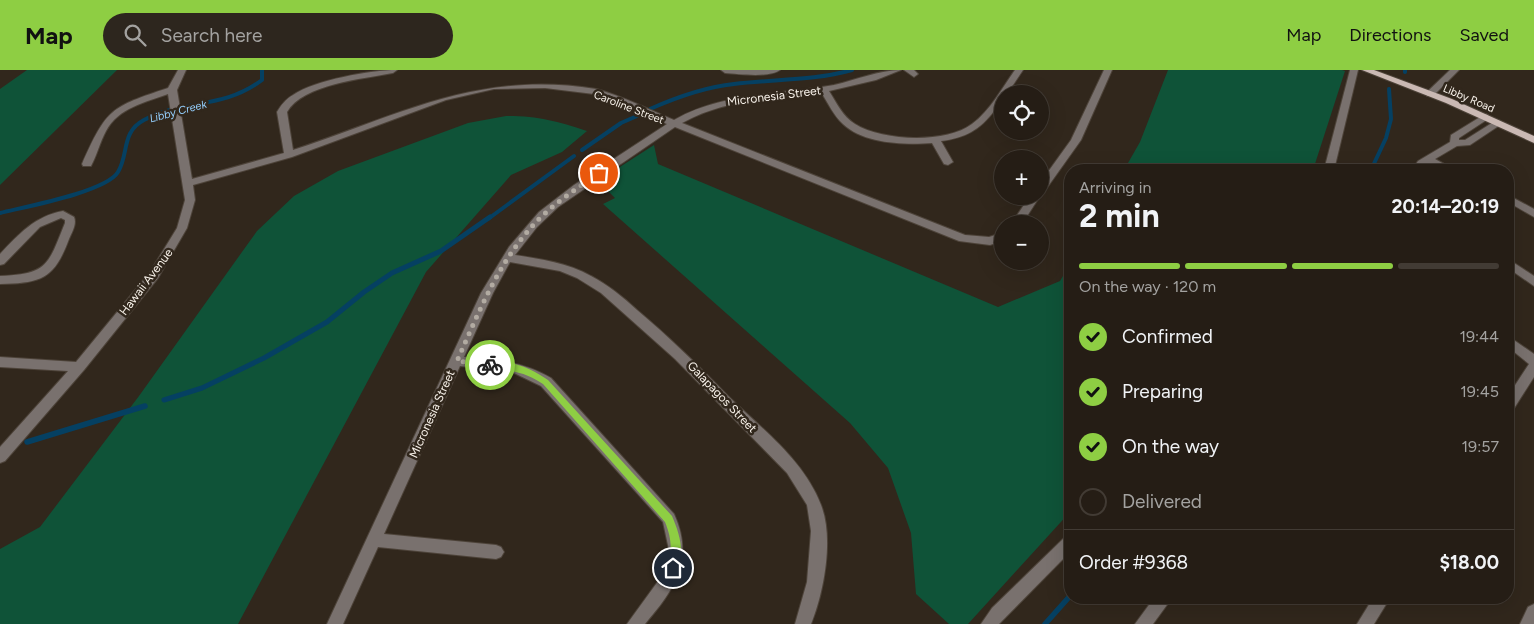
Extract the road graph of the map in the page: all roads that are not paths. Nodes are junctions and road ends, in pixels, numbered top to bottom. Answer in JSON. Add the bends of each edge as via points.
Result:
{"nodes":[{"id":1,"x":182,"y":70,"type":"edge"},
{"id":2,"x":392,"y":70,"type":"edge"},
{"id":3,"x":725,"y":70,"type":"edge"},
{"id":4,"x":776,"y":70,"type":"edge"},
{"id":5,"x":897,"y":70,"type":"edge"},
{"id":6,"x":1019,"y":70,"type":"edge"},
{"id":7,"x":1108,"y":70,"type":"edge"},
{"id":8,"x":1354,"y":70,"type":"edge"},
{"id":9,"x":1366,"y":70,"type":"edge"},
{"id":10,"x":1455,"y":70,"type":"edge"},
{"id":11,"x":172,"y":90,"type":"junction"},
{"id":12,"x":824,"y":90,"type":"junction"},
{"id":13,"x":1430,"y":94,"type":"junction"},
{"id":14,"x":1485,"y":117,"type":"junction"},
{"id":15,"x":1498,"y":123,"type":"junction"},
{"id":16,"x":673,"y":124,"type":"junction"},
{"id":17,"x":935,"y":139,"type":"junction"},
{"id":18,"x":1534,"y":140,"type":"edge"},
{"id":19,"x":1455,"y":143,"type":"junction"},
{"id":20,"x":289,"y":156,"type":"junction"},
{"id":21,"x":1428,"y":160,"type":"junction"},
{"id":22,"x":948,"y":162,"type":"dead end"},
{"id":23,"x":87,"y":164,"type":"dead end"},
{"id":24,"x":1330,"y":164,"type":"edge"},
{"id":25,"x":1421,"y":164,"type":"edge"},
{"id":26,"x":1437,"y":164,"type":"edge"},
{"id":27,"x":1049,"y":178,"type":"edge"},
{"id":28,"x":188,"y":183,"type":"junction"},
{"id":29,"x":1514,"y":202,"type":"edge"},
{"id":30,"x":1534,"y":214,"type":"edge"},
{"id":31,"x":994,"y":240,"type":"edge"},
{"id":32,"x":507,"y":258,"type":"junction"},
{"id":33,"x":0,"y":261,"type":"edge"},
{"id":34,"x":1514,"y":267,"type":"edge"},
{"id":35,"x":0,"y":280,"type":"edge"},
{"id":36,"x":1534,"y":282,"type":"edge"},
{"id":37,"x":1514,"y":346,"type":"edge"},
{"id":38,"x":457,"y":361,"type":"junction"},
{"id":39,"x":1534,"y":361,"type":"edge"},
{"id":40,"x":0,"y":362,"type":"edge"},
{"id":41,"x":79,"y":367,"type":"junction"},
{"id":42,"x":1534,"y":367,"type":"edge"},
{"id":43,"x":1514,"y":397,"type":"edge"},
{"id":44,"x":0,"y":457,"type":"edge"},
{"id":45,"x":375,"y":540,"type":"junction"},
{"id":46,"x":1064,"y":548,"type":"edge"},
{"id":47,"x":496,"y":552,"type":"dead end"},
{"id":48,"x":1160,"y":604,"type":"edge"},
{"id":49,"x":1378,"y":604,"type":"edge"},
{"id":50,"x":1534,"y":612,"type":"edge"},
{"id":51,"x":1149,"y":622,"type":"edge"},
{"id":52,"x":335,"y":624,"type":"edge"},
{"id":53,"x":635,"y":624,"type":"edge"},
{"id":54,"x":803,"y":624,"type":"edge"},
{"id":55,"x":989,"y":624,"type":"edge"},
{"id":56,"x":1365,"y":624,"type":"edge"},
{"id":57,"x":1528,"y":624,"type":"edge"}],
"edges":[{"from":1,"to":11,"type":"street"},
{"from":2,"to":20,"type":"street","via":[[317,87],[290,102],[282,112]]},
{"from":3,"to":4,"type":"street"},
{"from":5,"to":12,"type":"street","name":"Micronesia Street"},
{"from":6,"to":17,"type":"street","via":[[976,127]]},
{"from":7,"to":27,"type":"street","via":[[1076,140]]},
{"from":8,"to":24,"type":"street"},
{"from":9,"to":13,"type":"main road","name":"Libby Road"},
{"from":10,"to":13,"type":"street"},
{"from":11,"to":23,"type":"street","via":[[130,106],[111,118]]},
{"from":11,"to":28,"type":"street","name":"Hawaii Avenue"},
{"from":12,"to":16,"type":"street","name":"Micronesia Street","via":[[735,99],[702,108]]},
{"from":12,"to":17,"type":"street","via":[[843,119],[859,130],[891,138]]},
{"from":13,"to":14,"type":"main road","name":"Libby Road"},
{"from":14,"to":15,"type":"main road","name":"Libby Road"},
{"from":14,"to":19,"type":"street","via":[[1454,137]]},
{"from":15,"to":18,"type":"main road","name":"Libby Road"},
{"from":15,"to":19,"type":"street","via":[[1467,143]]},
{"from":16,"to":20,"type":"street","name":"Caroline Street","via":[[596,92],[521,84],[461,93],[419,106]]},
{"from":16,"to":31,"type":"street","name":"Caroline Street","via":[[963,238]]},
{"from":16,"to":32,"type":"street","name":"Micronesia Street","via":[[566,196],[530,229]]},
{"from":17,"to":22,"type":"street"},
{"from":19,"to":21,"type":"street"},
{"from":20,"to":28,"type":"street","name":"Caroline Street"},
{"from":21,"to":25,"type":"street"},
{"from":21,"to":26,"type":"street"},
{"from":28,"to":41,"type":"street","name":"Hawaii Avenue","via":[[190,200],[172,248]]},
{"from":29,"to":30,"type":"street"},
{"from":32,"to":38,"type":"street","name":"Micronesia Street"},
{"from":32,"to":54,"type":"street","name":"Galapagos Street","via":[[567,270],[607,290],[690,364],[788,464],[805,486],[815,507],[819,542],[815,581]]},
{"from":33,"to":35,"type":"street","via":[[41,221],[56,214],[70,219],[56,259],[47,270],[28,279]]},
{"from":34,"to":36,"type":"street"},
{"from":37,"to":39,"type":"street"},
{"from":38,"to":45,"type":"street","name":"Micronesia Street"},
{"from":38,"to":53,"type":"street","via":[[514,367],[531,372],[546,382],[668,520],[676,536],[673,568],[662,592]]},
{"from":40,"to":41,"type":"street"},
{"from":41,"to":44,"type":"street","name":"Hawaii Avenue"},
{"from":42,"to":43,"type":"street"},
{"from":45,"to":47,"type":"street"},
{"from":45,"to":52,"type":"street","name":"Micronesia Street"},
{"from":46,"to":55,"type":"street"},
{"from":48,"to":51,"type":"street"},
{"from":49,"to":56,"type":"street"},
{"from":50,"to":57,"type":"street"}]}
